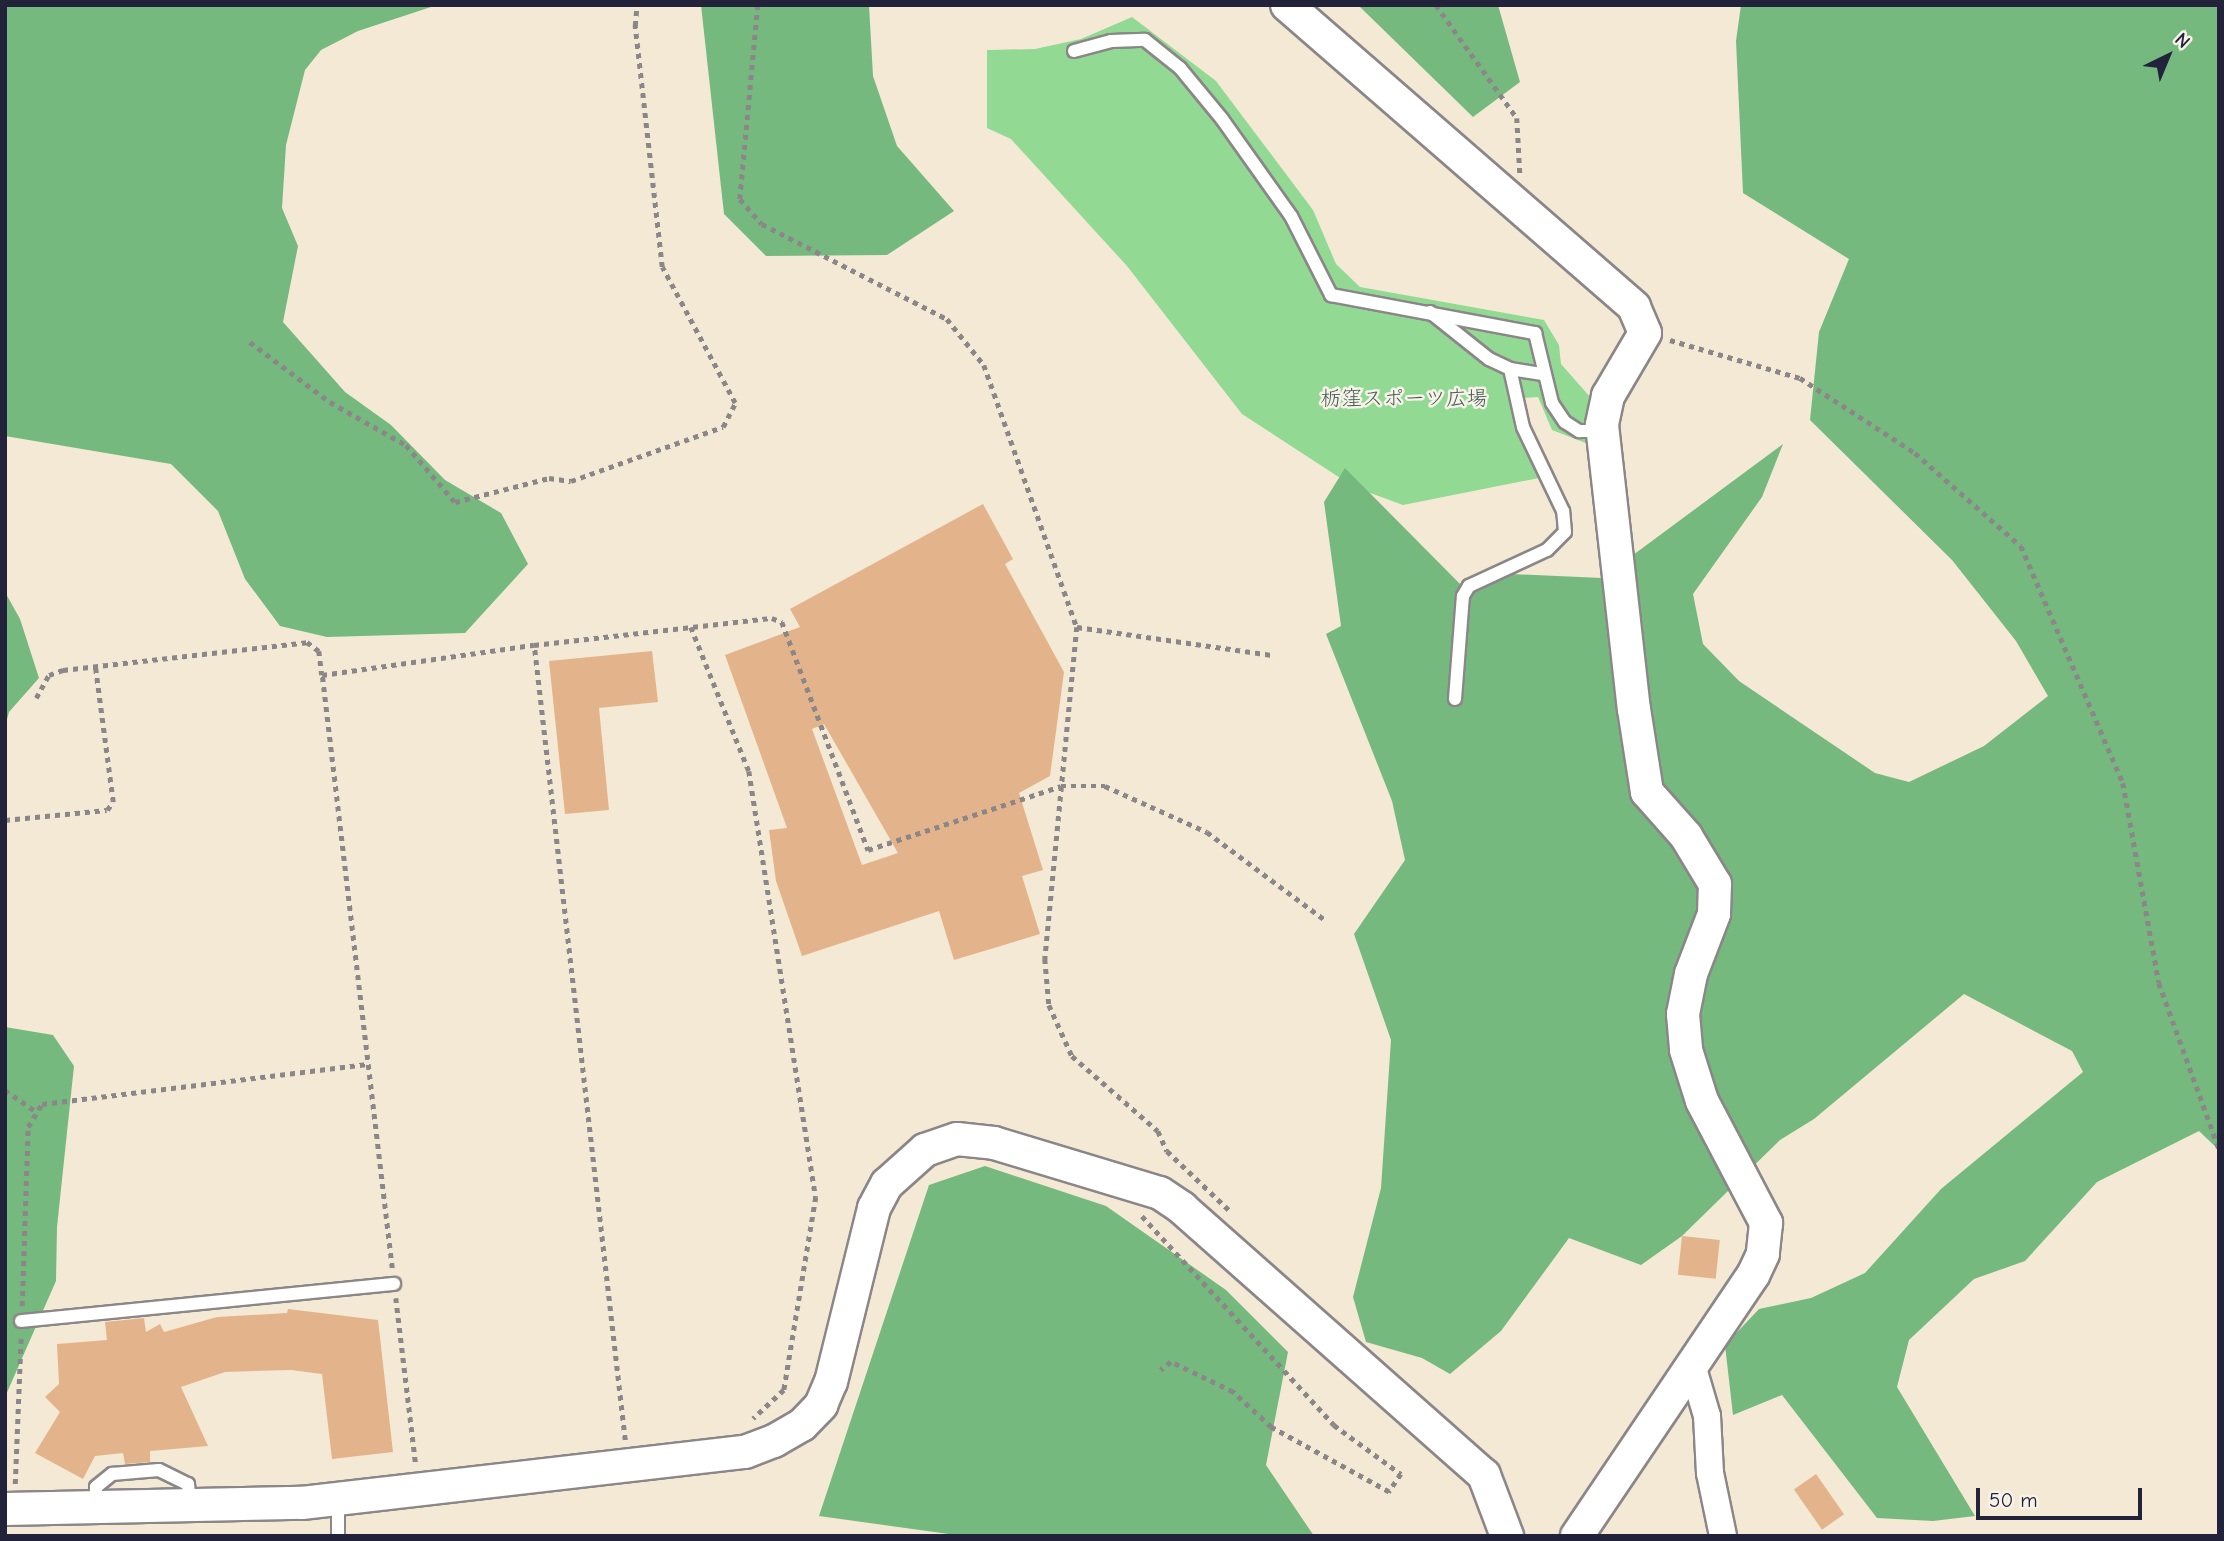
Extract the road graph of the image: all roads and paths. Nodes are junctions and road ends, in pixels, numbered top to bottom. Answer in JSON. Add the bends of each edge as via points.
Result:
{"nodes":[{"id":1,"x":637,"y":5,"type":"edge"},
{"id":2,"x":758,"y":5,"type":"edge"},
{"id":3,"x":1287,"y":5,"type":"edge"},
{"id":4,"x":1436,"y":5,"type":"edge"},
{"id":5,"x":1074,"y":51,"type":"dead end"},
{"id":6,"x":1529,"y":216,"type":"junction"},
{"id":7,"x":1430,"y":312,"type":"junction"},
{"id":8,"x":1645,"y":333,"type":"junction"},
{"id":9,"x":250,"y":342,"type":"dead end"},
{"id":10,"x":1510,"y":369,"type":"junction"},
{"id":11,"x":1544,"y":374,"type":"junction"},
{"id":12,"x":1603,"y":431,"type":"junction"},
{"id":13,"x":691,"y":627,"type":"junction"},
{"id":14,"x":1077,"y":627,"type":"junction"},
{"id":15,"x":534,"y":645,"type":"junction"},
{"id":16,"x":1272,"y":655,"type":"dead end"},
{"id":17,"x":96,"y":666,"type":"junction"},
{"id":18,"x":322,"y":675,"type":"junction"},
{"id":19,"x":36,"y":698,"type":"dead end"},
{"id":20,"x":1455,"y":699,"type":"dead end"},
{"id":21,"x":1061,"y":786,"type":"junction"},
{"id":22,"x":5,"y":820,"type":"edge"},
{"id":23,"x":1325,"y":920,"type":"dead end"},
{"id":24,"x":368,"y":1064,"type":"junction"},
{"id":25,"x":5,"y":1090,"type":"edge"},
{"id":26,"x":37,"y":1112,"type":"junction"},
{"id":27,"x":2219,"y":1149,"type":"edge"},
{"id":28,"x":1133,"y":1206,"type":"dead end"},
{"id":29,"x":1233,"y":1215,"type":"dead end"},
{"id":30,"x":394,"y":1284,"type":"junction"},
{"id":31,"x":21,"y":1321,"type":"junction"},
{"id":32,"x":1692,"y":1365,"type":"junction"},
{"id":33,"x":1161,"y":1370,"type":"dead end"},
{"id":34,"x":747,"y":1425,"type":"dead end"},
{"id":35,"x":631,"y":1465,"type":"junction"},
{"id":36,"x":419,"y":1490,"type":"junction"},
{"id":37,"x":338,"y":1499,"type":"junction"},
{"id":38,"x":10,"y":1508,"type":"edge"},
{"id":39,"x":338,"y":1536,"type":"edge"},
{"id":40,"x":1507,"y":1536,"type":"edge"},
{"id":41,"x":1577,"y":1536,"type":"edge"},
{"id":42,"x":1723,"y":1536,"type":"edge"}],
"edges":[{"from":1,"to":9,"type":"path","via":[[635,26],[662,267],[735,403],[723,427],[571,481],[549,478],[455,502],[406,445],[330,402]]},
{"from":2,"to":14,"type":"path","via":[[740,199],[762,224],[947,318],[984,365]]},
{"from":3,"to":6,"type":"street"},
{"from":4,"to":6,"type":"path","via":[[1517,118],[1520,181],[1532,208]]},
{"from":5,"to":7,"type":"lane","via":[[1111,41],[1145,40],[1180,68],[1222,119],[1291,216],[1331,295]]},
{"from":6,"to":8,"type":"street","via":[[1634,307]]},
{"from":7,"to":10,"type":"lane","via":[[1489,359]]},
{"from":7,"to":11,"type":"lane","via":[[1535,333]]},
{"from":8,"to":12,"type":"street","via":[[1608,396]]},
{"from":8,"to":27,"type":"path","via":[[1800,378],[1915,453],[2021,547],[2123,783],[2159,983]]},
{"from":10,"to":11,"type":"lane"},
{"from":10,"to":20,"type":"lane","via":[[1523,427],[1563,511],[1565,531],[1547,550],[1469,586],[1463,596]]},
{"from":11,"to":12,"type":"lane","via":[[1552,403],[1565,422],[1579,431]]},
{"from":12,"to":32,"type":"street","via":[[1647,792],[1686,836],[1715,884],[1714,914],[1691,974],[1684,1014],[1686,1050],[1702,1101],[1766,1223],[1763,1254],[1753,1275]]},
{"from":13,"to":15,"type":"path"},
{"from":13,"to":21,"type":"path","via":[[772,618],[782,622],[868,849]]},
{"from":13,"to":34,"type":"path","via":[[749,771],[816,1197],[784,1390]]},
{"from":14,"to":16,"type":"path"},
{"from":14,"to":21,"type":"path"},
{"from":15,"to":18,"type":"path"},
{"from":15,"to":35,"type":"path"},
{"from":17,"to":18,"type":"path","via":[[307,642],[319,651]]},
{"from":17,"to":19,"type":"path","via":[[49,676]]},
{"from":17,"to":22,"type":"path","via":[[113,802],[107,810]]},
{"from":18,"to":24,"type":"path"},
{"from":21,"to":23,"type":"path","via":[[1105,786],[1208,832]]},
{"from":21,"to":29,"type":"path","via":[[1045,959],[1049,1004],[1072,1056],[1158,1131],[1167,1150]]},
{"from":24,"to":26,"type":"path","via":[[41,1104]]},
{"from":24,"to":30,"type":"path"},
{"from":25,"to":26,"type":"path"},
{"from":26,"to":31,"type":"path","via":[[28,1127]]},
{"from":28,"to":33,"type":"path","via":[[1334,1425],[1401,1474],[1389,1492],[1271,1427],[1233,1392],[1171,1362]]},
{"from":30,"to":31,"type":"lane"},
{"from":30,"to":36,"type":"path"},
{"from":31,"to":38,"type":"path"},
{"from":32,"to":41,"type":"street"},
{"from":32,"to":42,"type":"street","via":[[1707,1416],[1710,1473]]},
{"from":35,"to":36,"type":"street"},
{"from":35,"to":40,"type":"street","via":[[745,1452],[802,1425],[821,1405],[831,1382],[871,1221],[887,1185],[925,1150],[957,1139],[994,1143],[1160,1193],[1182,1208],[1484,1475]]},
{"from":36,"to":37,"type":"street"},
{"from":37,"to":38,"type":"street"},
{"from":37,"to":39,"type":"lane"}]}
